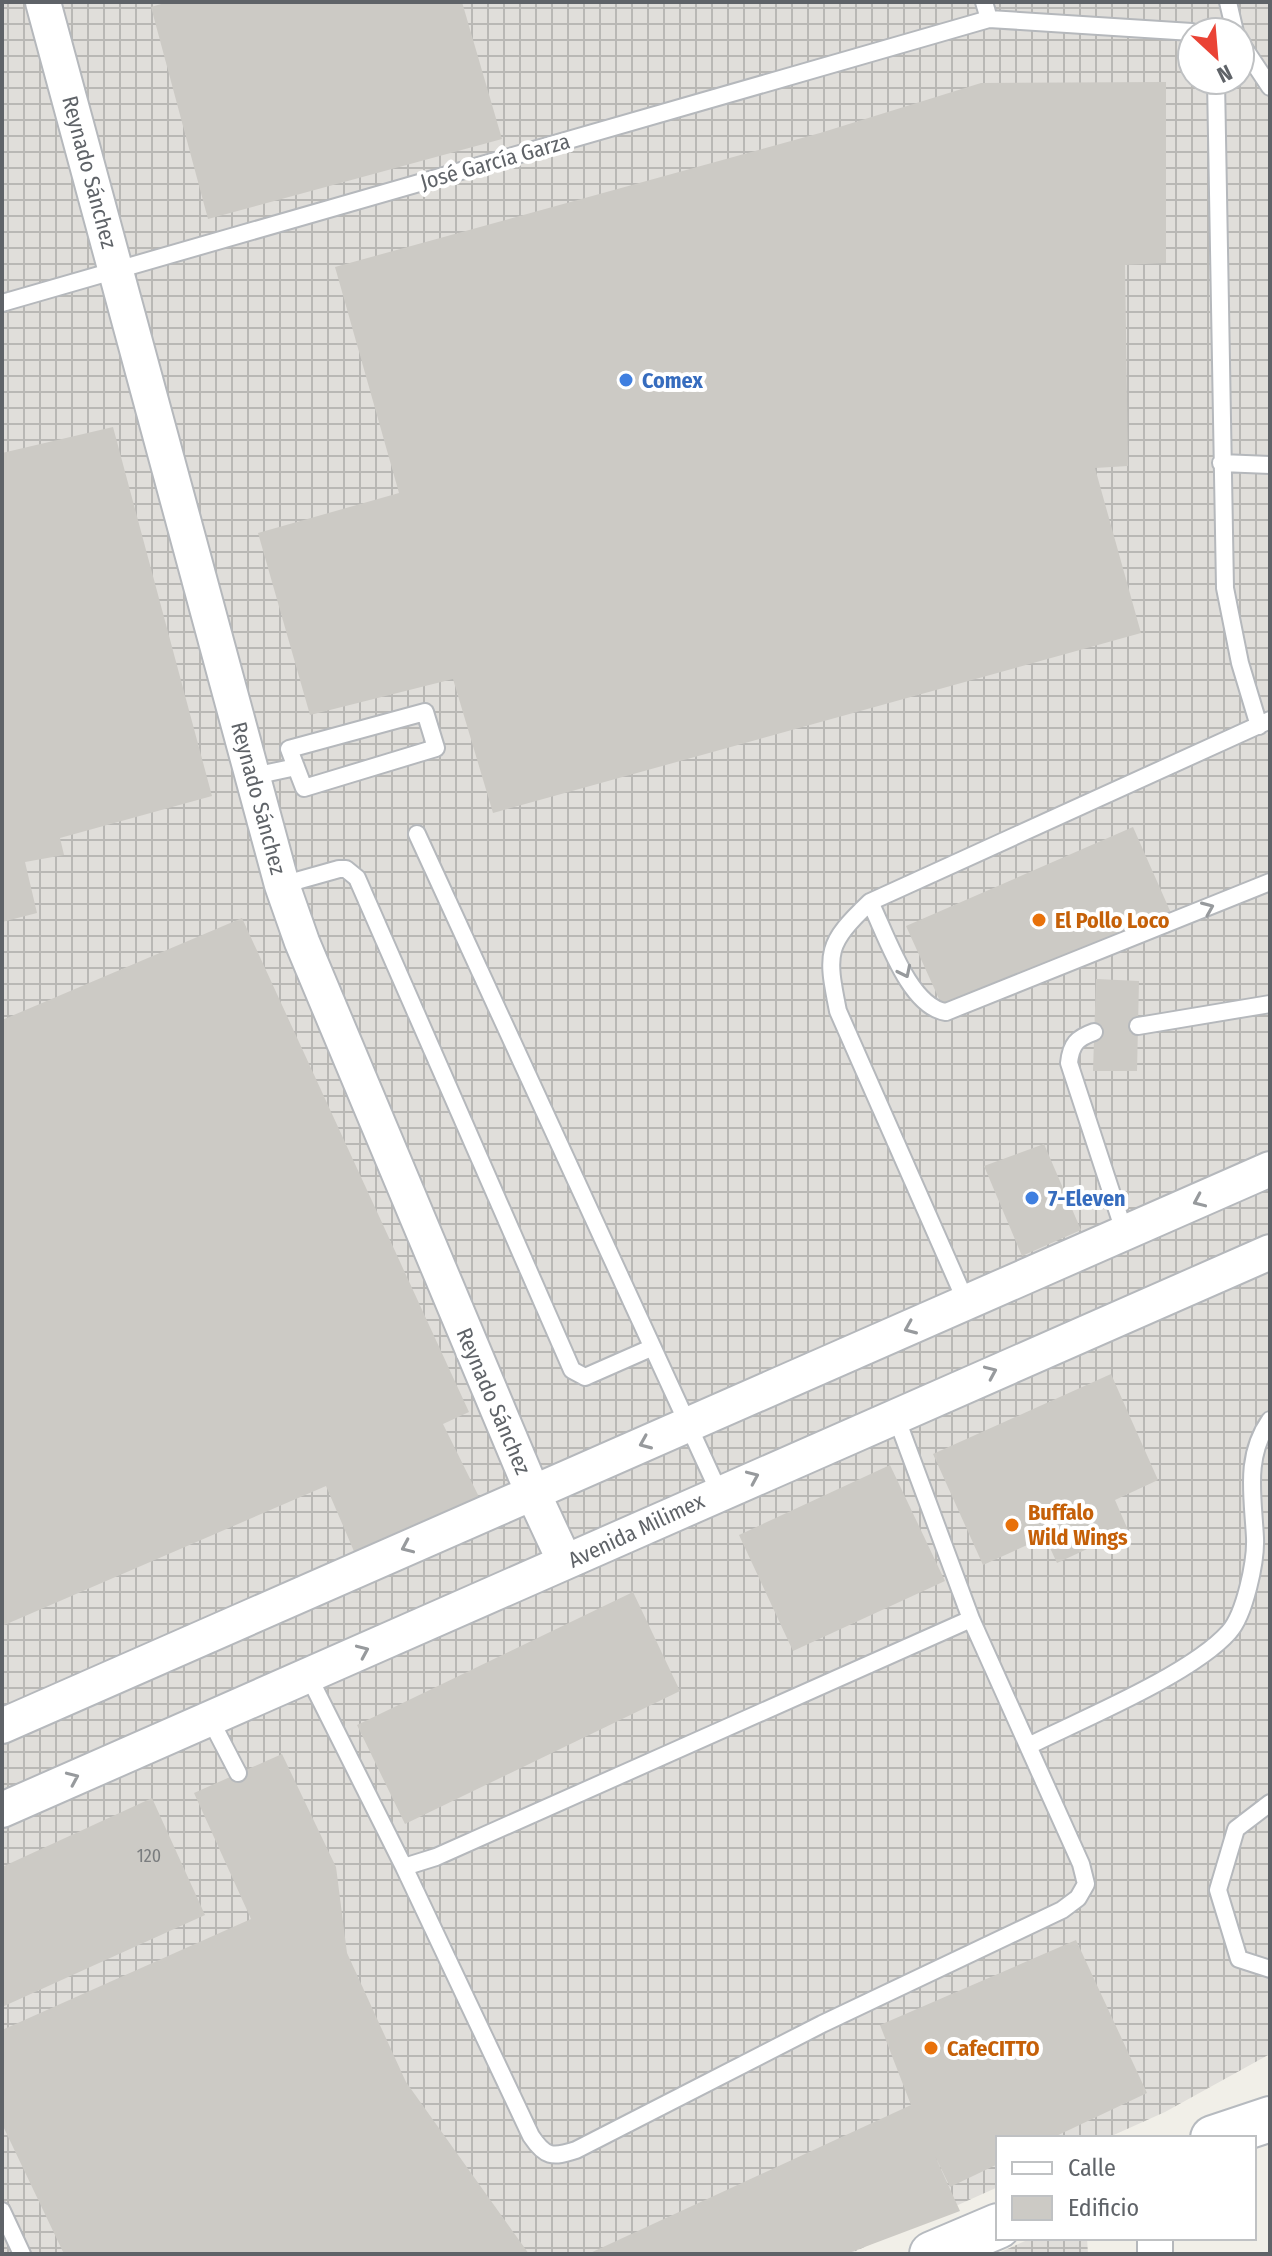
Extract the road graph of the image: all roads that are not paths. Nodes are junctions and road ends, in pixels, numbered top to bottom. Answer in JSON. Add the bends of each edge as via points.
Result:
{"nodes":[{"id":1,"x":43,"y":2,"type":"edge"},
{"id":2,"x":984,"y":2,"type":"edge"},
{"id":3,"x":989,"y":19,"type":"junction"},
{"id":4,"x":1176,"y":31,"type":"edge"},
{"id":5,"x":1256,"y":66,"type":"edge"},
{"id":6,"x":1270,"y":87,"type":"edge"},
{"id":7,"x":1216,"y":96,"type":"edge"},
{"id":8,"x":117,"y":272,"type":"junction"},
{"id":9,"x":2,"y":303,"type":"edge"},
{"id":10,"x":1221,"y":463,"type":"junction"},
{"id":11,"x":1270,"y":465,"type":"edge"},
{"id":12,"x":1264,"y":723,"type":"edge"},
{"id":13,"x":296,"y":767,"type":"junction"},
{"id":14,"x":254,"y":776,"type":"junction"},
{"id":15,"x":417,"y":834,"type":"dead end"},
{"id":16,"x":1270,"y":882,"type":"edge"},
{"id":17,"x":282,"y":885,"type":"junction"},
{"id":18,"x":870,"y":902,"type":"junction"},
{"id":19,"x":1270,"y":1004,"type":"edge"},
{"id":20,"x":1138,"y":1026,"type":"dead end"},
{"id":21,"x":1094,"y":1032,"type":"dead end"},
{"id":22,"x":1270,"y":1169,"type":"edge"},
{"id":23,"x":1125,"y":1234,"type":"junction"},
{"id":24,"x":1270,"y":1252,"type":"edge"},
{"id":25,"x":967,"y":1304,"type":"junction"},
{"id":26,"x":651,"y":1348,"type":"junction"},
{"id":27,"x":895,"y":1414,"type":"junction"},
{"id":28,"x":1270,"y":1420,"type":"edge"},
{"id":29,"x":686,"y":1426,"type":"junction"},
{"id":30,"x":532,"y":1491,"type":"junction"},
{"id":31,"x":719,"y":1492,"type":"junction"},
{"id":32,"x":565,"y":1562,"type":"junction"},
{"id":33,"x":971,"y":1619,"type":"junction"},
{"id":34,"x":308,"y":1675,"type":"junction"},
{"id":35,"x":210,"y":1719,"type":"junction"},
{"id":36,"x":2,"y":1726,"type":"edge"},
{"id":37,"x":1028,"y":1746,"type":"junction"},
{"id":38,"x":238,"y":1773,"type":"dead end"},
{"id":39,"x":1270,"y":1803,"type":"edge"},
{"id":40,"x":2,"y":1810,"type":"edge"},
{"id":41,"x":404,"y":1867,"type":"junction"},
{"id":42,"x":1270,"y":1969,"type":"edge"},
{"id":43,"x":1270,"y":2119,"type":"edge"},
{"id":44,"x":1219,"y":2136,"type":"edge"},
{"id":45,"x":2,"y":2211,"type":"edge"},
{"id":46,"x":996,"y":2227,"type":"edge"},
{"id":47,"x":22,"y":2254,"type":"edge"},
{"id":48,"x":932,"y":2254,"type":"edge"}],
"edges":[{"from":1,"to":8,"type":"street","name":"Reynado Sánchez"},
{"from":2,"to":3,"type":"lane"},
{"from":3,"to":4,"type":"lane","name":"José García Garza"},
{"from":3,"to":8,"type":"lane","name":"José García Garza"},
{"from":5,"to":6,"type":"lane"},
{"from":7,"to":10,"type":"lane"},
{"from":8,"to":9,"type":"lane","name":"José García Garza"},
{"from":8,"to":14,"type":"street","name":"Reynado Sánchez"},
{"from":10,"to":11,"type":"lane"},
{"from":10,"to":12,"type":"lane","via":[[1225,588],[1240,663]]},
{"from":12,"to":18,"type":"lane"},
{"from":13,"to":13,"type":"lane","via":[[304,788],[436,748],[425,712],[289,749]]},
{"from":13,"to":14,"type":"lane"},
{"from":14,"to":17,"type":"street","name":"Reynado Sánchez"},
{"from":15,"to":26,"type":"lane"},
{"from":18,"to":16,"type":"lane","one_way":true,"via":[[913,990],[934,1011],[946,1012]]},
{"from":17,"to":26,"type":"lane","via":[[339,869],[357,878],[572,1370],[585,1377]]},
{"from":17,"to":30,"type":"street","name":"Reynado Sánchez"},
{"from":18,"to":25,"type":"lane","via":[[838,933],[829,967],[838,1011]]},
{"from":19,"to":20,"type":"lane"},
{"from":21,"to":23,"type":"lane","via":[[1079,1037],[1070,1048],[1069,1063]]},
{"from":22,"to":23,"type":"street","one_way":true},
{"from":23,"to":25,"type":"street"},
{"from":27,"to":24,"type":"street","name":"Avenida Milimex","one_way":true},
{"from":25,"to":29,"type":"street","one_way":true},
{"from":26,"to":29,"type":"lane"},
{"from":31,"to":27,"type":"street","name":"Avenida Milimex","one_way":true},
{"from":27,"to":33,"type":"lane"},
{"from":28,"to":37,"type":"lane","via":[[1250,1469],[1255,1542],[1247,1591],[1231,1630],[1197,1658]]},
{"from":29,"to":30,"type":"street","one_way":true},
{"from":29,"to":31,"type":"lane"},
{"from":30,"to":32,"type":"street","name":"Reynado Sánchez"},
{"from":30,"to":36,"type":"street","one_way":true},
{"from":31,"to":32,"type":"street","name":"Avenida Milimex"},
{"from":34,"to":32,"type":"street","name":"Avenida Milimex","one_way":true},
{"from":33,"to":37,"type":"lane"},
{"from":33,"to":41,"type":"lane"},
{"from":34,"to":35,"type":"street","name":"Avenida Milimex"},
{"from":34,"to":41,"type":"lane"},
{"from":35,"to":38,"type":"lane"},
{"from":40,"to":35,"type":"street","name":"Avenida Milimex","one_way":true},
{"from":37,"to":41,"type":"lane","via":[[1081,1864],[1086,1884],[1078,1898],[555,2157],[542,2153],[531,2136]]},
{"from":39,"to":42,"type":"lane","via":[[1236,1829],[1218,1890],[1239,1959]]},
{"from":43,"to":44,"type":"main road"},
{"from":45,"to":47,"type":"lane"},
{"from":46,"to":48,"type":"main road"}]}
